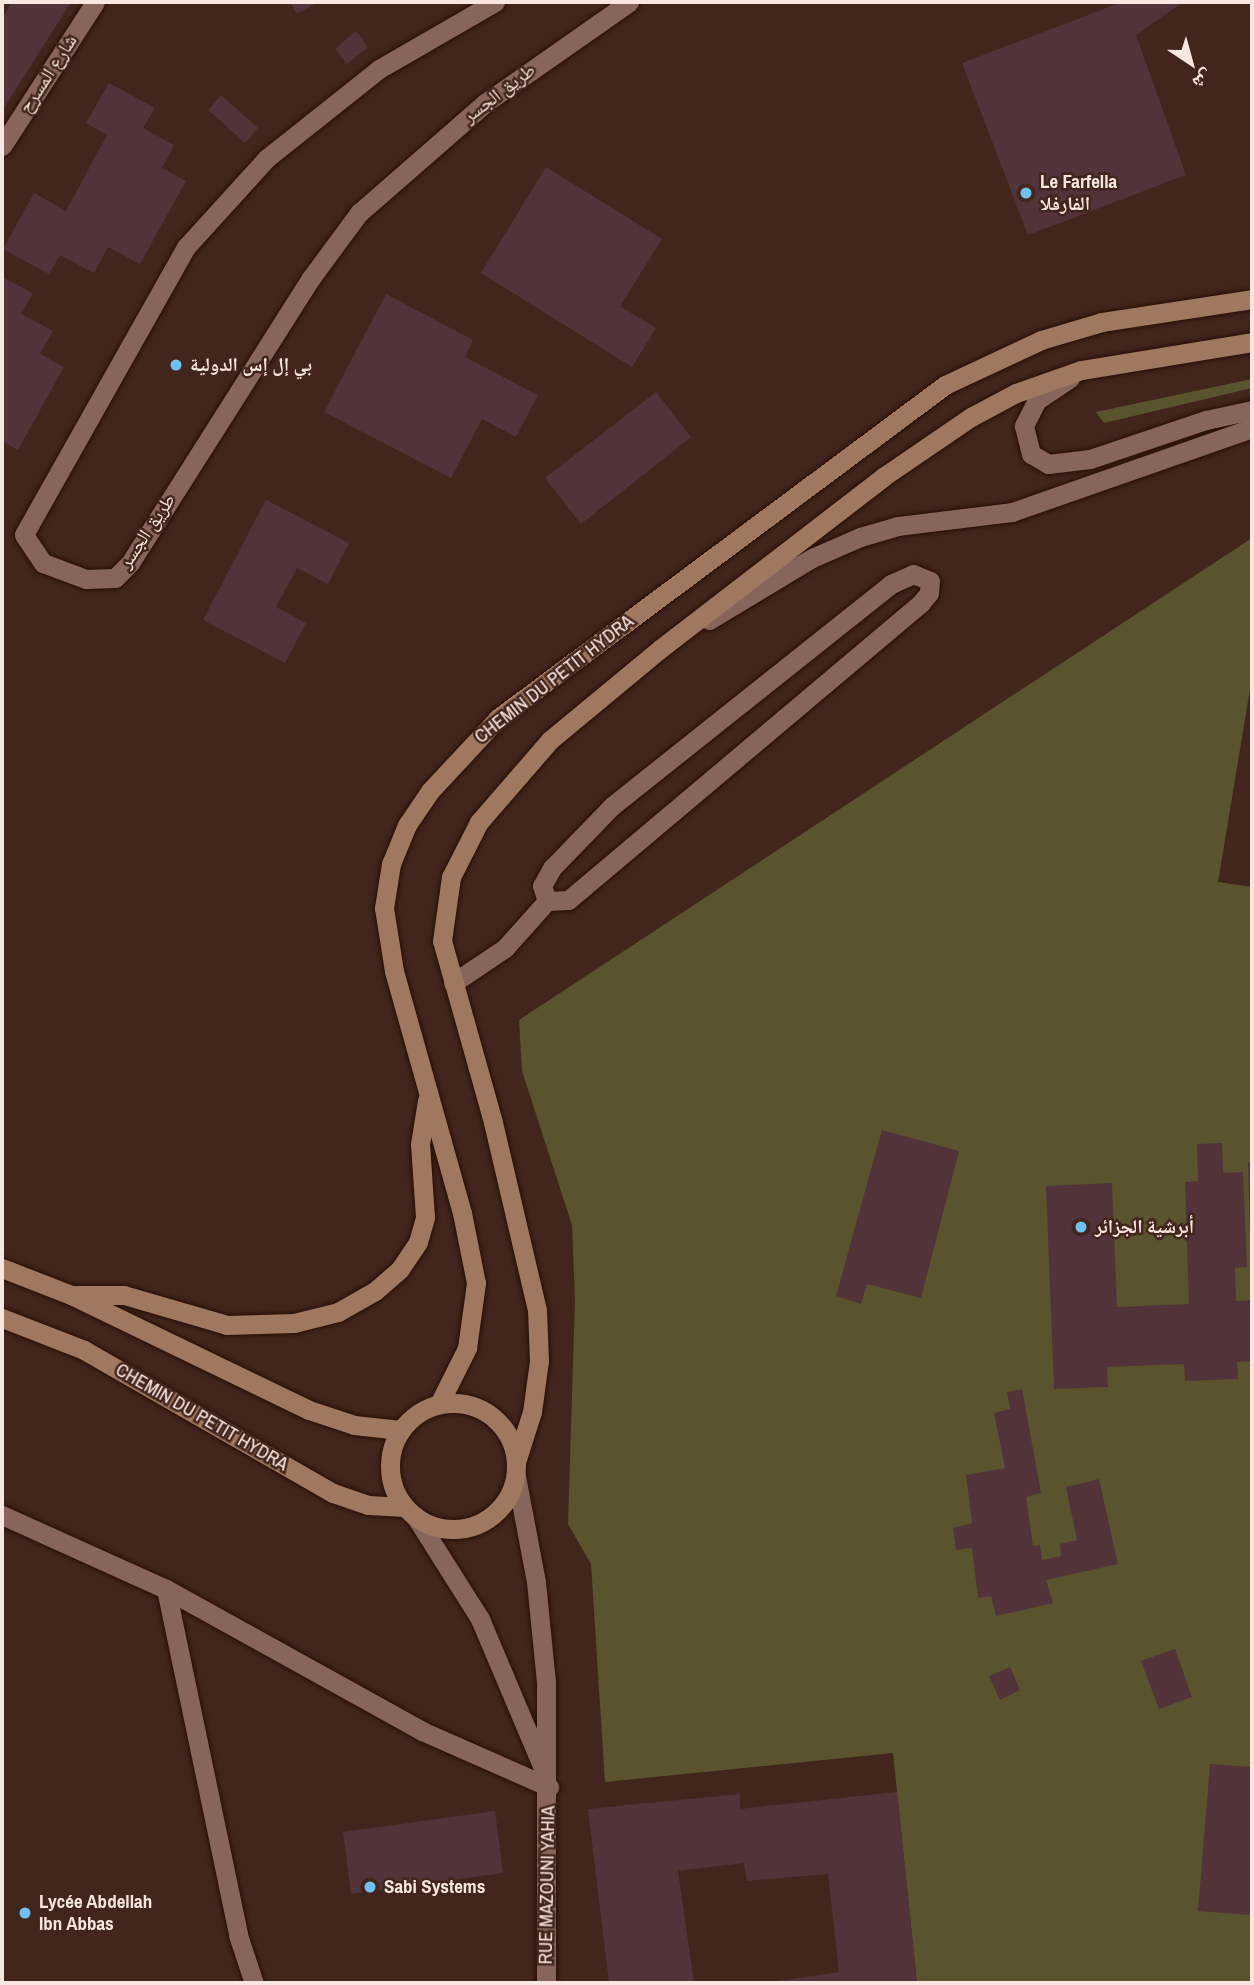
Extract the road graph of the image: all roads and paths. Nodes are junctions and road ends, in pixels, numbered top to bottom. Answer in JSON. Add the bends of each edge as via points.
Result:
{"nodes":[{"id":1,"x":95,"y":2,"type":"edge"},
{"id":2,"x":495,"y":2,"type":"edge"},
{"id":3,"x":629,"y":2,"type":"edge"},
{"id":4,"x":2,"y":146,"type":"edge"},
{"id":5,"x":1252,"y":299,"type":"edge"},
{"id":6,"x":1252,"y":342,"type":"edge"},
{"id":7,"x":1081,"y":370,"type":"junction"},
{"id":8,"x":1252,"y":410,"type":"edge"},
{"id":9,"x":1252,"y":428,"type":"edge"},
{"id":10,"x":660,"y":649,"type":"junction"},
{"id":11,"x":547,"y":901,"type":"junction"},
{"id":12,"x":453,"y":982,"type":"junction"},
{"id":13,"x":428,"y":1100,"type":"junction"},
{"id":14,"x":2,"y":1268,"type":"edge"},
{"id":15,"x":71,"y":1295,"type":"junction"},
{"id":16,"x":2,"y":1318,"type":"edge"},
{"id":17,"x":439,"y":1404,"type":"junction"},
{"id":18,"x":401,"y":1430,"type":"junction"},
{"id":19,"x":516,"y":1469,"type":"junction"},
{"id":20,"x":410,"y":1512,"type":"junction"},
{"id":21,"x":2,"y":1515,"type":"edge"},
{"id":22,"x":166,"y":1589,"type":"junction"},
{"id":23,"x":549,"y":1787,"type":"junction"},
{"id":24,"x":254,"y":1983,"type":"edge"},
{"id":25,"x":546,"y":1983,"type":"edge"}],
"edges":[{"from":1,"to":4,"type":"street","name":"شارع المسرح"},
{"from":2,"to":3,"type":"street","name":"طريق الجسر","via":[[379,69],[277,150],[186,247],[24,535],[43,563],[86,579],[115,578],[130,563],[311,278],[359,213],[485,103]]},
{"from":5,"to":13,"type":"main road","name":"CHEMIN DU PETIT HYDRA","via":[[1102,322],[1029,344],[945,385],[498,718],[430,790],[407,825],[391,864],[384,908],[394,971]]},
{"from":6,"to":7,"type":"main road"},
{"from":7,"to":8,"type":"street","via":[[1037,400],[1026,416],[1026,445],[1048,464],[1079,462],[1206,420]]},
{"from":7,"to":10,"type":"main road","via":[[1016,393],[928,445]]},
{"from":9,"to":10,"type":"street","via":[[1012,512],[898,526],[860,537],[812,558]]},
{"from":10,"to":12,"type":"main road","via":[[550,740],[479,822],[451,877],[442,941]]},
{"from":11,"to":11,"type":"street","via":[[542,886],[552,868],[612,806],[891,584],[905,575],[926,577],[931,588],[916,608],[568,900]]},
{"from":11,"to":12,"type":"street","via":[[505,948]]},
{"from":12,"to":19,"type":"main road","via":[[493,1122],[537,1310],[539,1361],[532,1412]]},
{"from":13,"to":15,"type":"main road","via":[[420,1144],[425,1217],[418,1242],[383,1283],[338,1311],[294,1323],[227,1325],[124,1295]]},
{"from":13,"to":17,"type":"main road","name":"CHEMIN DU PETIT HYDRA","via":[[462,1213],[476,1283],[467,1348]]},
{"from":14,"to":15,"type":"main road"},
{"from":15,"to":18,"type":"main road","via":[[309,1410],[354,1425]]},
{"from":16,"to":20,"type":"main road","name":"CHEMIN DU PETIT HYDRA","via":[[84,1350],[333,1493]]},
{"from":17,"to":18,"type":"main road","via":[[417,1413]]},
{"from":17,"to":19,"type":"main road","via":[[466,1404],[491,1415],[509,1436]]},
{"from":18,"to":20,"type":"main road","via":[[392,1449],[390,1469]]},
{"from":19,"to":20,"type":"main road","via":[[509,1496],[495,1513],[477,1524],[435,1526]]},
{"from":19,"to":23,"type":"street","via":[[536,1581]]},
{"from":20,"to":23,"type":"street","via":[[485,1630],[530,1730]]},
{"from":21,"to":22,"type":"street"},
{"from":22,"to":23,"type":"street","via":[[422,1731]]},
{"from":22,"to":24,"type":"street","via":[[238,1935]]},
{"from":23,"to":25,"type":"street","name":"RUE MAZOUNI YAHIA"}]}
